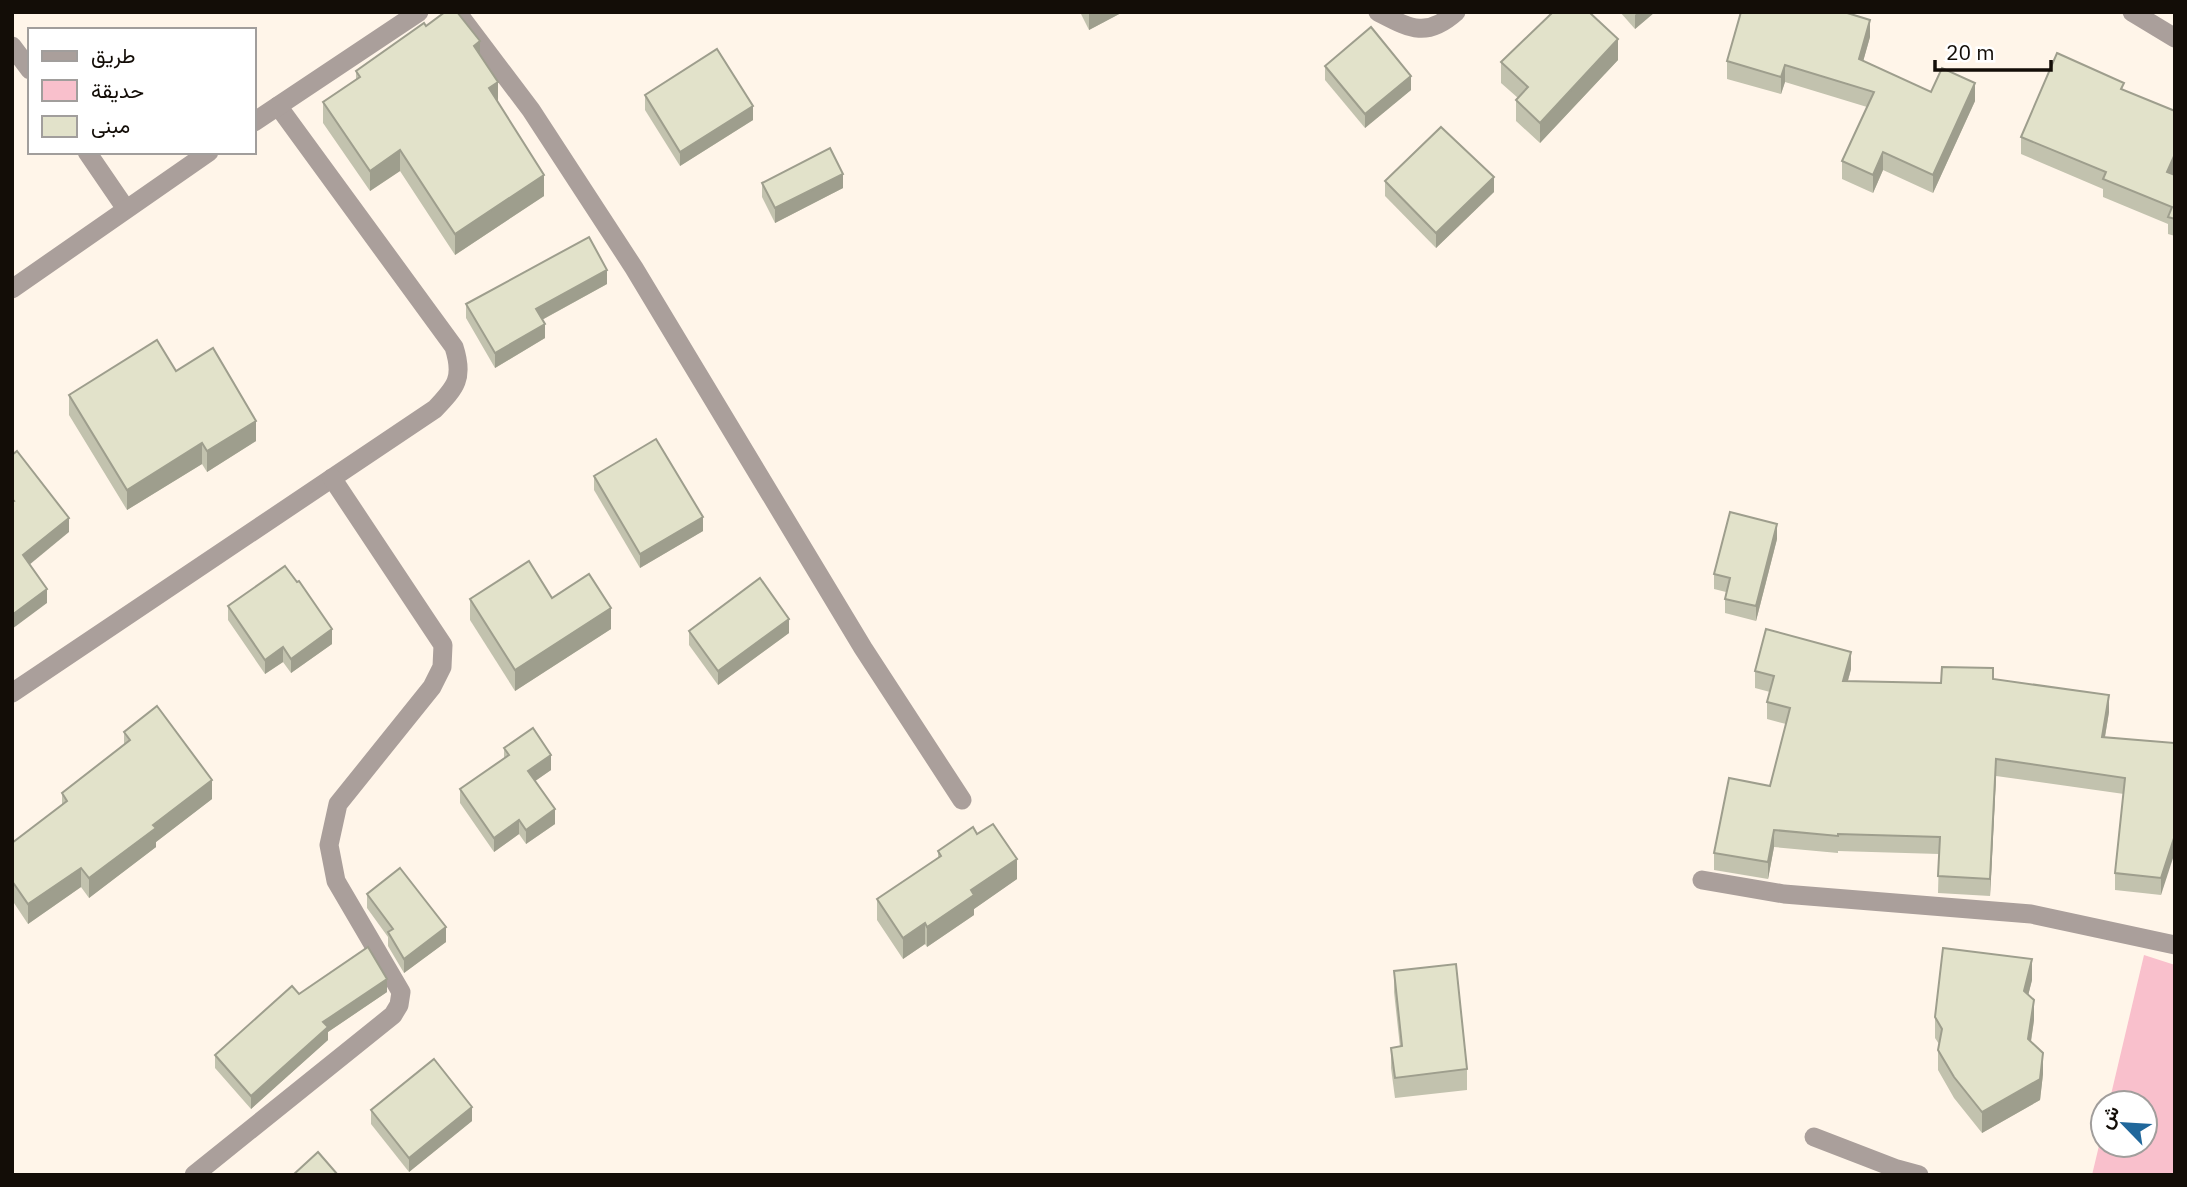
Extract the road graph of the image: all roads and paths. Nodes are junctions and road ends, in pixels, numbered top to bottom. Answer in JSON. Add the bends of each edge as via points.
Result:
{"nodes":[{"id":1,"x":419,"y":12,"type":"edge"},
{"id":2,"x":457,"y":12,"type":"edge"},
{"id":3,"x":1378,"y":12,"type":"edge"},
{"id":4,"x":1456,"y":12,"type":"edge"},
{"id":5,"x":2132,"y":12,"type":"edge"},
{"id":6,"x":2175,"y":38,"type":"edge"},
{"id":7,"x":12,"y":46,"type":"edge"},
{"id":8,"x":28,"y":68,"type":"edge"},
{"id":9,"x":278,"y":106,"type":"junction"},
{"id":10,"x":256,"y":121,"type":"edge"},
{"id":11,"x":88,"y":154,"type":"edge"},
{"id":12,"x":206,"y":154,"type":"edge"},
{"id":13,"x":126,"y":209,"type":"junction"},
{"id":14,"x":12,"y":289,"type":"edge"},
{"id":15,"x":332,"y":478,"type":"junction"},
{"id":16,"x":12,"y":693,"type":"edge"},
{"id":17,"x":962,"y":800,"type":"dead end"},
{"id":18,"x":1702,"y":880,"type":"dead end"},
{"id":19,"x":2175,"y":945,"type":"edge"},
{"id":20,"x":1814,"y":1136,"type":"dead end"},
{"id":21,"x":194,"y":1175,"type":"edge"},
{"id":22,"x":1919,"y":1175,"type":"edge"}],
"edges":[{"from":1,"to":9,"type":"street"},
{"from":2,"to":17,"type":"street","via":[[531,110],[634,268],[863,648]]},
{"from":3,"to":4,"type":"street","via":[[1412,29],[1436,27]]},
{"from":5,"to":6,"type":"street"},
{"from":7,"to":8,"type":"street"},
{"from":9,"to":10,"type":"street"},
{"from":9,"to":15,"type":"street","via":[[454,347],[460,368],[451,391],[435,409]]},
{"from":11,"to":13,"type":"street"},
{"from":12,"to":13,"type":"street"},
{"from":13,"to":14,"type":"street"},
{"from":15,"to":16,"type":"street"},
{"from":15,"to":21,"type":"street","via":[[443,645],[442,667],[432,687],[338,804],[329,845],[336,881],[401,992],[399,1005],[393,1015]]},
{"from":18,"to":19,"type":"street","via":[[1784,894],[2031,914]]},
{"from":20,"to":22,"type":"street"}]}
